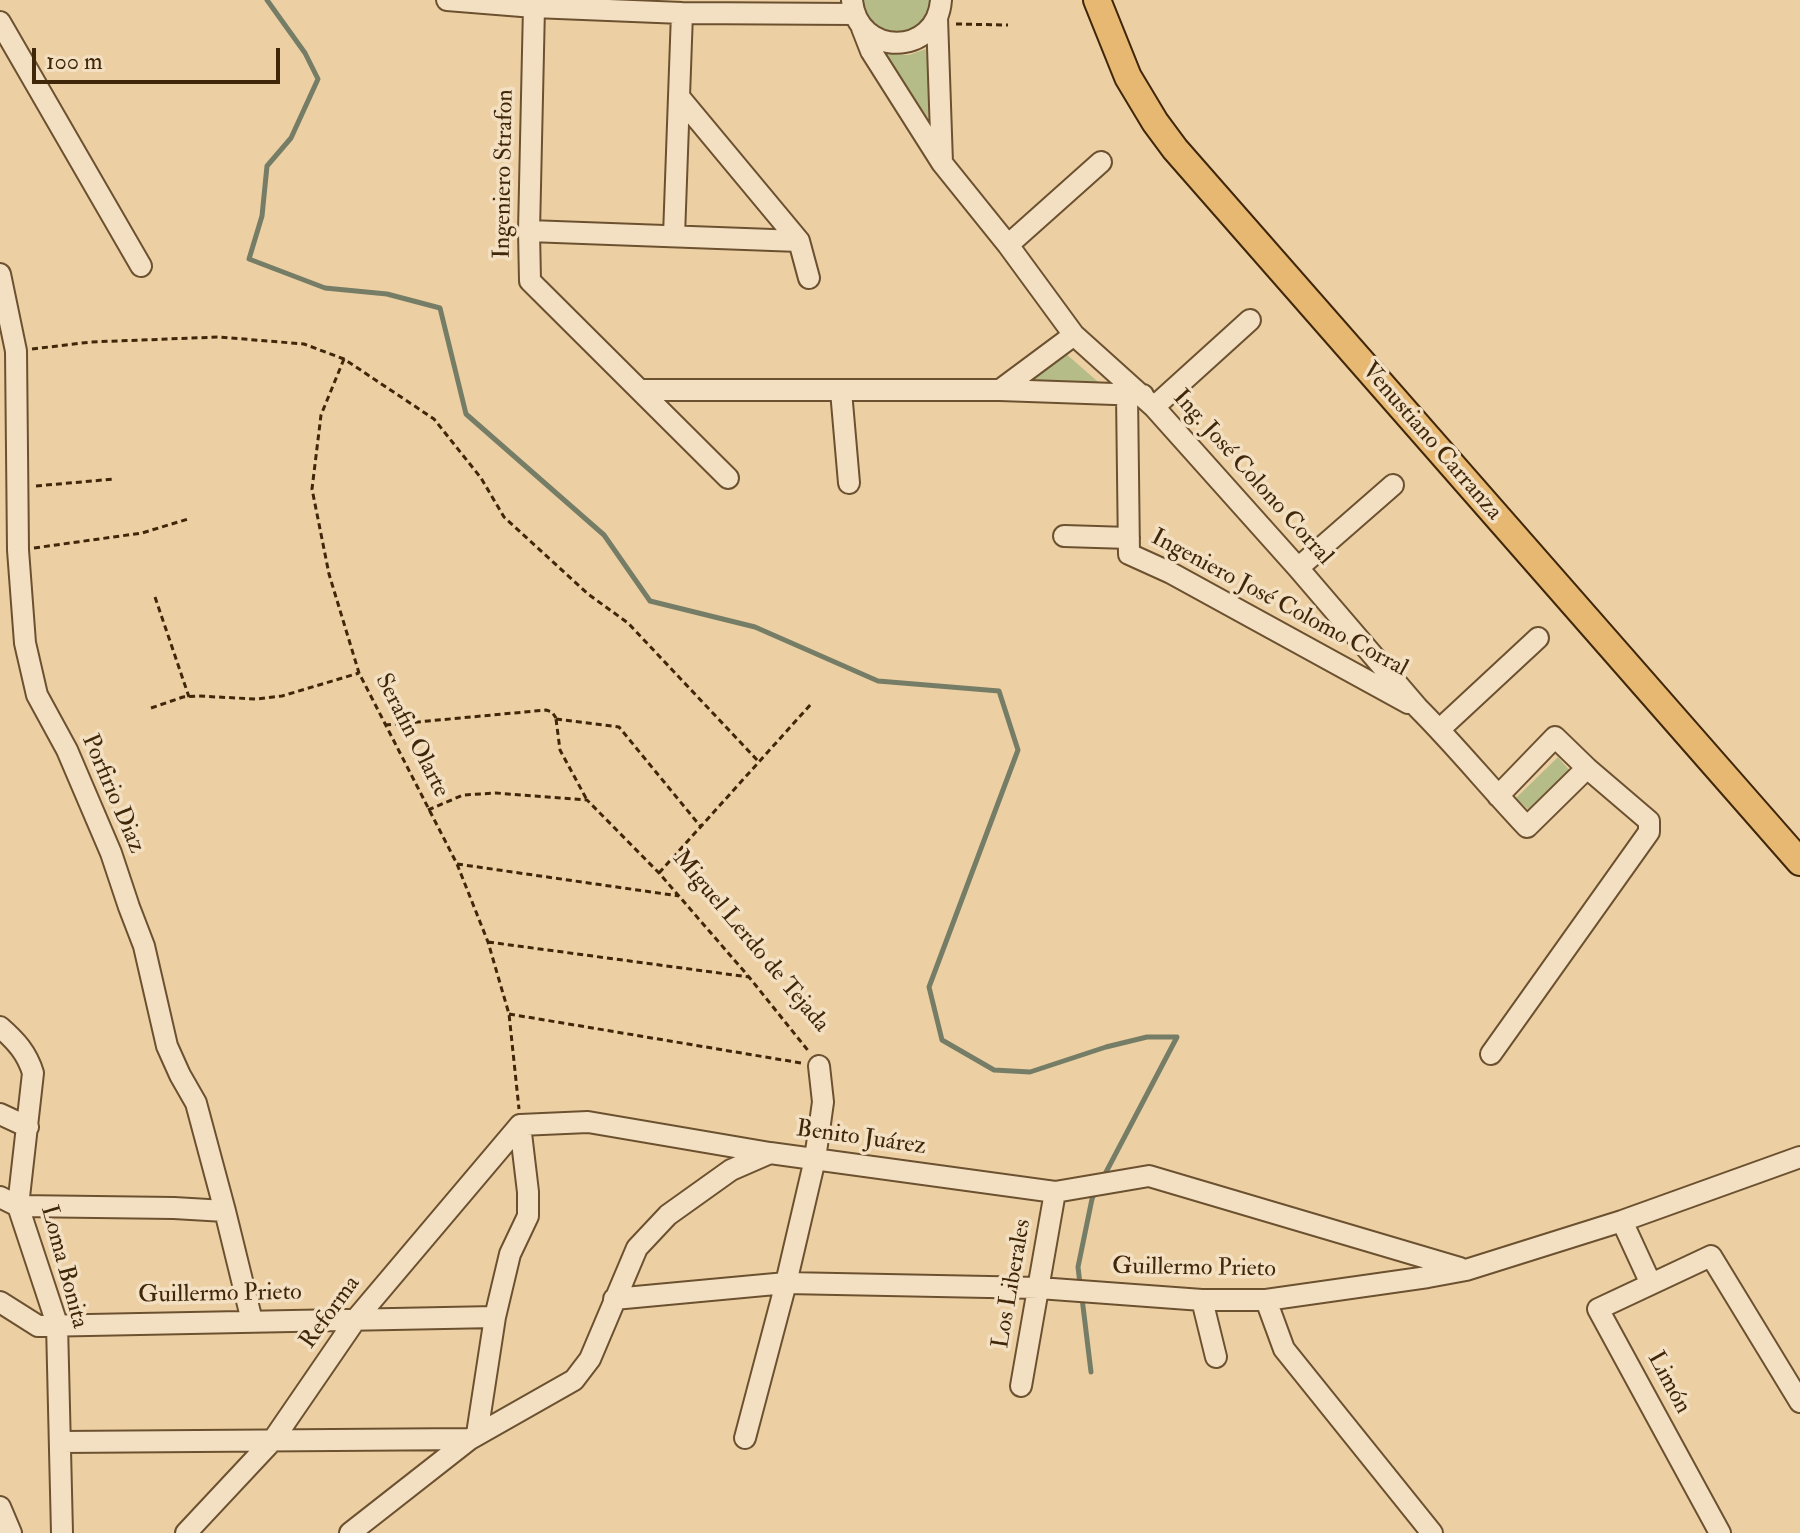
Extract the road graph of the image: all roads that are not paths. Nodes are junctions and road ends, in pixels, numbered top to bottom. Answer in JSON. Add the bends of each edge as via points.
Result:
{"nodes":[{"id":1,"x":447,"y":0,"type":"edge"},
{"id":2,"x":1097,"y":0,"type":"edge"},
{"id":3,"x":534,"y":7,"type":"junction"},
{"id":4,"x":682,"y":13,"type":"junction"},
{"id":5,"x":856,"y":14,"type":"edge"},
{"id":6,"x":938,"y":14,"type":"edge"},
{"id":7,"x":0,"y":22,"type":"edge"},
{"id":8,"x":680,"y":98,"type":"junction"},
{"id":9,"x":1101,"y":162,"type":"dead end"},
{"id":10,"x":942,"y":163,"type":"junction"},
{"id":11,"x":529,"y":231,"type":"junction"},
{"id":12,"x":674,"y":236,"type":"junction"},
{"id":13,"x":799,"y":241,"type":"junction"},
{"id":14,"x":1008,"y":245,"type":"junction"},
{"id":15,"x":141,"y":266,"type":"dead end"},
{"id":16,"x":0,"y":274,"type":"edge"},
{"id":17,"x":809,"y":278,"type":"dead end"},
{"id":18,"x":1250,"y":320,"type":"dead end"},
{"id":19,"x":1074,"y":335,"type":"junction"},
{"id":20,"x":642,"y":390,"type":"junction"},
{"id":21,"x":1000,"y":390,"type":"junction"},
{"id":22,"x":841,"y":391,"type":"junction"},
{"id":23,"x":1141,"y":399,"type":"junction"},
{"id":24,"x":728,"y":478,"type":"dead end"},
{"id":25,"x":849,"y":483,"type":"dead end"},
{"id":26,"x":1393,"y":485,"type":"dead end"},
{"id":27,"x":1064,"y":536,"type":"dead end"},
{"id":28,"x":1129,"y":538,"type":"junction"},
{"id":29,"x":1298,"y":568,"type":"junction"},
{"id":30,"x":1538,"y":638,"type":"dead end"},
{"id":31,"x":1418,"y":708,"type":"junction"},
{"id":32,"x":1440,"y":729,"type":"junction"},
{"id":33,"x":1587,"y":768,"type":"junction"},
{"id":34,"x":1498,"y":796,"type":"junction"},
{"id":35,"x":1800,"y":862,"type":"edge"},
{"id":36,"x":0,"y":1027,"type":"edge"},
{"id":37,"x":1491,"y":1054,"type":"dead end"},
{"id":38,"x":819,"y":1066,"type":"road end"},
{"id":39,"x":0,"y":1114,"type":"edge"},
{"id":40,"x":520,"y":1125,"type":"junction"},
{"id":41,"x":28,"y":1127,"type":"junction"},
{"id":42,"x":770,"y":1153,"type":"junction"},
{"id":43,"x":1800,"y":1157,"type":"edge"},
{"id":44,"x":815,"y":1159,"type":"junction"},
{"id":45,"x":1055,"y":1192,"type":"junction"},
{"id":46,"x":9,"y":1202,"type":"edge"},
{"id":47,"x":225,"y":1211,"type":"junction"},
{"id":48,"x":1622,"y":1221,"type":"junction"},
{"id":49,"x":1466,"y":1270,"type":"junction"},
{"id":50,"x":786,"y":1283,"type":"junction"},
{"id":51,"x":1651,"y":1284,"type":"junction"},
{"id":52,"x":1039,"y":1288,"type":"junction"},
{"id":53,"x":614,"y":1299,"type":"junction"},
{"id":54,"x":1202,"y":1300,"type":"junction"},
{"id":55,"x":1266,"y":1300,"type":"junction"},
{"id":56,"x":0,"y":1302,"type":"edge"},
{"id":57,"x":495,"y":1317,"type":"junction"},
{"id":58,"x":356,"y":1319,"type":"junction"},
{"id":59,"x":252,"y":1321,"type":"junction"},
{"id":60,"x":57,"y":1324,"type":"junction"},
{"id":61,"x":1216,"y":1357,"type":"dead end"},
{"id":62,"x":1021,"y":1386,"type":"dead end"},
{"id":63,"x":1800,"y":1402,"type":"edge"},
{"id":64,"x":473,"y":1437,"type":"junction"},
{"id":65,"x":745,"y":1438,"type":"dead end"},
{"id":66,"x":273,"y":1440,"type":"junction"},
{"id":67,"x":61,"y":1442,"type":"junction"},
{"id":68,"x":0,"y":1507,"type":"edge"},
{"id":69,"x":11,"y":1533,"type":"edge"},
{"id":70,"x":62,"y":1533,"type":"edge"},
{"id":71,"x":186,"y":1533,"type":"edge"},
{"id":72,"x":350,"y":1533,"type":"edge"},
{"id":73,"x":1432,"y":1533,"type":"edge"},
{"id":74,"x":1720,"y":1533,"type":"edge"}],
"edges":[{"from":1,"to":3,"type":"street"},
{"from":2,"to":35,"type":"main road","name":"Venustiano Carranza","via":[[1128,77],[1175,149]]},
{"from":3,"to":4,"type":"street"},
{"from":3,"to":11,"type":"street","name":"Ingeniero Strafon"},
{"from":4,"to":5,"type":"street"},
{"from":4,"to":8,"type":"street"},
{"from":5,"to":6,"type":"street","via":[[873,37],[904,43],[924,34]]},
{"from":5,"to":10,"type":"street","name":"Ing. José Colono Corral","via":[[871,51]]},
{"from":6,"to":10,"type":"street"},
{"from":7,"to":15,"type":"street"},
{"from":8,"to":12,"type":"street"},
{"from":8,"to":13,"type":"street"},
{"from":9,"to":14,"type":"street"},
{"from":10,"to":14,"type":"street","name":"Ing. José Colono Corral"},
{"from":11,"to":12,"type":"street"},
{"from":11,"to":20,"type":"street","name":"Ingeniero Strafon","via":[[530,281]]},
{"from":12,"to":13,"type":"street"},
{"from":13,"to":17,"type":"street"},
{"from":14,"to":19,"type":"street","name":"Ing. José Colono Corral"},
{"from":16,"to":47,"type":"street","name":"Porfirio Diaz","via":[[16,351],[18,550],[25,643],[37,695],[111,853],[144,946],[167,1046],[196,1103]]},
{"from":18,"to":23,"type":"street"},
{"from":19,"to":21,"type":"street"},
{"from":19,"to":23,"type":"street","name":"Ing. José Colono Corral"},
{"from":20,"to":22,"type":"street"},
{"from":20,"to":24,"type":"street","name":"Ingeniero Strafon"},
{"from":21,"to":22,"type":"street"},
{"from":21,"to":23,"type":"street"},
{"from":22,"to":25,"type":"street"},
{"from":23,"to":28,"type":"street","name":"Ingeniero José Colomo Corral"},
{"from":23,"to":29,"type":"street","name":"Ing. José Colono Corral"},
{"from":26,"to":29,"type":"street"},
{"from":27,"to":28,"type":"street","name":"Ingeniero José Colomo Corral"},
{"from":28,"to":31,"type":"street","name":"Ingeniero José Colomo Corral","via":[[1129,554]]},
{"from":29,"to":31,"type":"street","name":"Ing. José Colono Corral"},
{"from":30,"to":32,"type":"street"},
{"from":31,"to":32,"type":"street","name":"Ing. José Colono Corral"},
{"from":32,"to":34,"type":"street","name":"Ing. José Colono Corral"},
{"from":33,"to":34,"type":"street","via":[[1555,737]]},
{"from":33,"to":34,"type":"street","name":"Ing. José Colono Corral","via":[[1527,827]]},
{"from":33,"to":37,"type":"street","via":[[1649,821],[1649,832]]},
{"from":36,"to":41,"type":"street","name":"Loma Bonita","via":[[28,1057],[33,1073]]},
{"from":38,"to":44,"type":"street","name":"Miguel Lerdo de Tejada","via":[[823,1102]]},
{"from":39,"to":41,"type":"street"},
{"from":40,"to":42,"type":"street","via":[[588,1122]]},
{"from":40,"to":57,"type":"street","via":[[528,1216],[510,1254]]},
{"from":40,"to":58,"type":"street","name":"Reforma"},
{"from":41,"to":46,"type":"street","name":"Loma Bonita"},
{"from":42,"to":44,"type":"street","name":"Benito Juárez"},
{"from":42,"to":53,"type":"street","name":"Benito Juárez","via":[[731,1170],[668,1215],[637,1248]]},
{"from":43,"to":48,"type":"street","name":"Guillermo Prieto"},
{"from":44,"to":45,"type":"street","name":"Benito Juárez"},
{"from":44,"to":50,"type":"street","name":"Miguel Lerdo de Tejada"},
{"from":45,"to":49,"type":"street","name":"Benito Juárez","via":[[1149,1176]]},
{"from":45,"to":52,"type":"street","name":"Los Liberales"},
{"from":46,"to":47,"type":"street"},
{"from":46,"to":60,"type":"street","name":"Loma Bonita"},
{"from":47,"to":59,"type":"street","name":"Porfirio Diaz"},
{"from":48,"to":49,"type":"street","name":"Guillermo Prieto"},
{"from":48,"to":51,"type":"street"},
{"from":49,"to":55,"type":"street","name":"Guillermo Prieto"},
{"from":50,"to":52,"type":"street","name":"Guillermo Prieto"},
{"from":50,"to":53,"type":"street","name":"Guillermo Prieto"},
{"from":50,"to":65,"type":"street","name":"Miguel Lerdo de Tejada"},
{"from":51,"to":63,"type":"street","via":[[1711,1256]]},
{"from":51,"to":74,"type":"street","name":"Limón","via":[[1598,1309]]},
{"from":52,"to":54,"type":"street","name":"Guillermo Prieto"},
{"from":52,"to":62,"type":"street","name":"Los Liberales"},
{"from":53,"to":64,"type":"street","name":"Benito Juárez","via":[[590,1359],[574,1380]]},
{"from":54,"to":55,"type":"street","name":"Guillermo Prieto"},
{"from":54,"to":61,"type":"street"},
{"from":55,"to":73,"type":"street","via":[[1284,1349]]},
{"from":56,"to":60,"type":"street","name":"Guillermo Prieto","via":[[38,1326]]},
{"from":57,"to":58,"type":"street","name":"Guillermo Prieto"},
{"from":57,"to":64,"type":"street"},
{"from":58,"to":59,"type":"street","name":"Guillermo Prieto"},
{"from":58,"to":66,"type":"street","name":"Reforma"},
{"from":59,"to":60,"type":"street","name":"Guillermo Prieto"},
{"from":60,"to":67,"type":"street","name":"Loma Bonita"},
{"from":64,"to":66,"type":"street"},
{"from":64,"to":72,"type":"street","name":"Benito Juárez"},
{"from":66,"to":67,"type":"street"},
{"from":66,"to":71,"type":"street","name":"Reforma"},
{"from":67,"to":70,"type":"street","name":"Loma Bonita"},
{"from":68,"to":69,"type":"street"}]}
